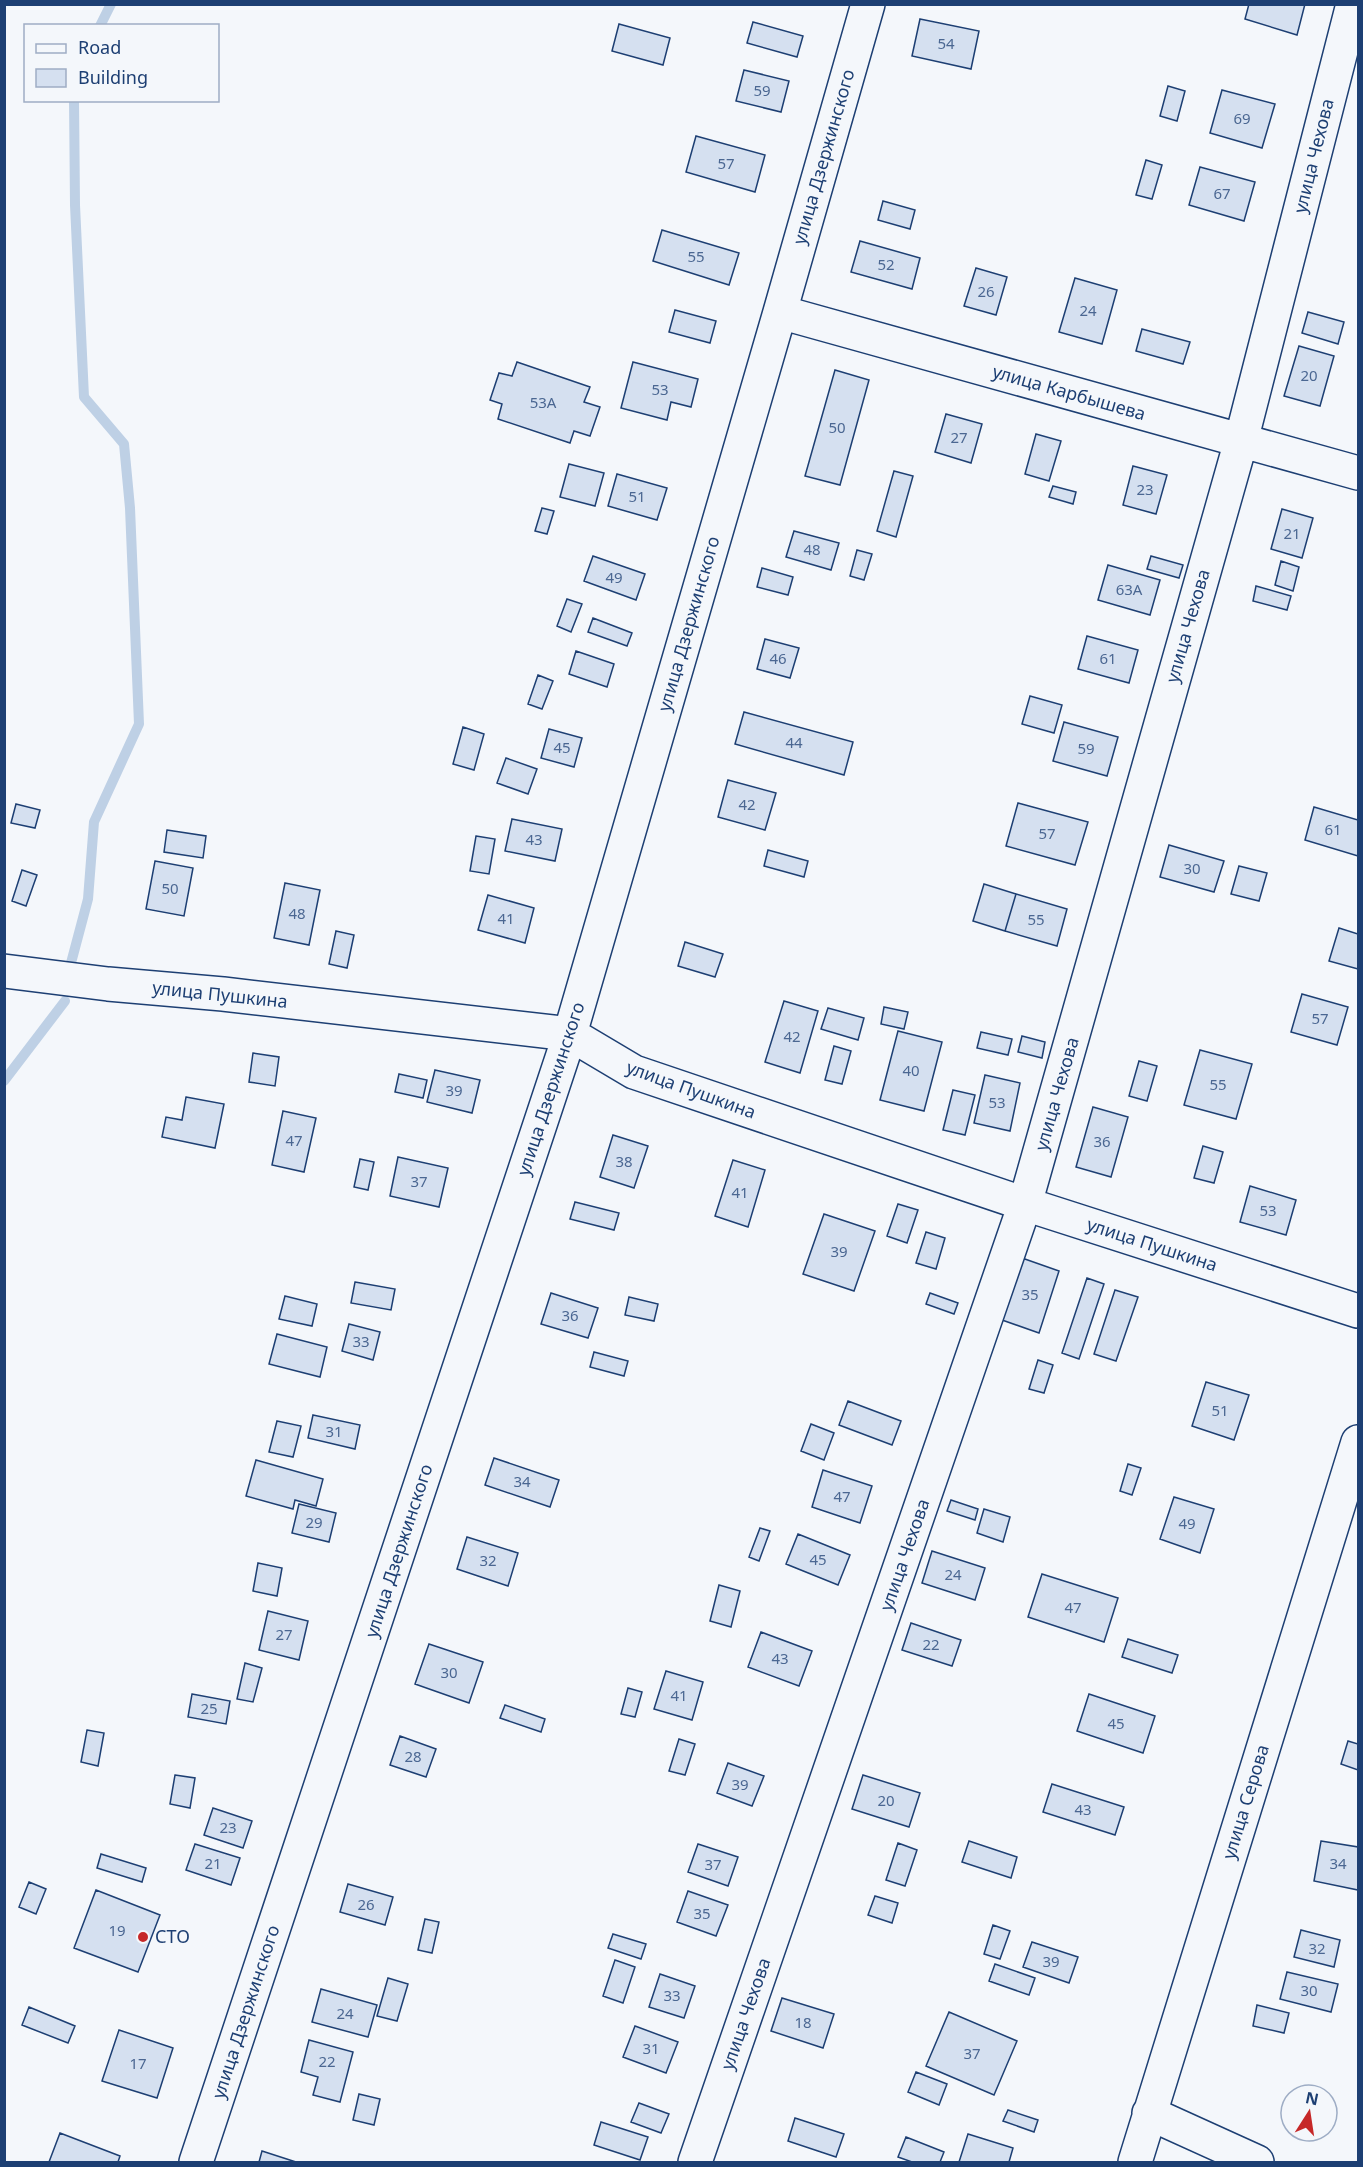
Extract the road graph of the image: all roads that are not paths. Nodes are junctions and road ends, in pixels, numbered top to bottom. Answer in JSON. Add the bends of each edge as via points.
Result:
{"nodes":[{"id":1,"x":868,"y":4,"type":"edge"},
{"id":2,"x":1353,"y":4,"type":"edge"},
{"id":3,"x":780,"y":312,"type":"junction"},
{"id":4,"x":1241,"y":441,"type":"junction"},
{"id":5,"x":1359,"y":473,"type":"edge"},
{"id":6,"x":4,"y":971,"type":"edge"},
{"id":7,"x":570,"y":1034,"type":"junction"},
{"id":8,"x":1026,"y":1204,"type":"junction"},
{"id":9,"x":1359,"y":1311,"type":"edge"},
{"id":10,"x":1359,"y":1442,"type":"edge"},
{"id":11,"x":1149,"y":2113,"type":"junction"},
{"id":12,"x":196,"y":2163,"type":"edge"},
{"id":13,"x":695,"y":2163,"type":"edge"},
{"id":14,"x":1135,"y":2163,"type":"edge"},
{"id":15,"x":1257,"y":2163,"type":"edge"}],
"edges":[{"from":1,"to":3,"type":"street","name":"улица Дзержинского"},
{"from":2,"to":4,"type":"street","name":"улица Чехова"},
{"from":3,"to":4,"type":"street","name":"улица Карбышева"},
{"from":3,"to":7,"type":"street","name":"улица Дзержинского"},
{"from":4,"to":5,"type":"street","name":"улица Карбышева"},
{"from":4,"to":8,"type":"street","name":"улица Чехова"},
{"from":6,"to":7,"type":"street","name":"улица Пушкина"},
{"from":7,"to":8,"type":"street","name":"улица Пушкина","via":[[634,1072]]},
{"from":7,"to":12,"type":"street","name":"улица Дзержинского"},
{"from":8,"to":9,"type":"street","name":"улица Пушкина"},
{"from":8,"to":13,"type":"street","name":"улица Чехова"},
{"from":10,"to":11,"type":"street","name":"улица Серова"},
{"from":11,"to":14,"type":"street","name":"улица Серова"},
{"from":11,"to":15,"type":"street"}]}
